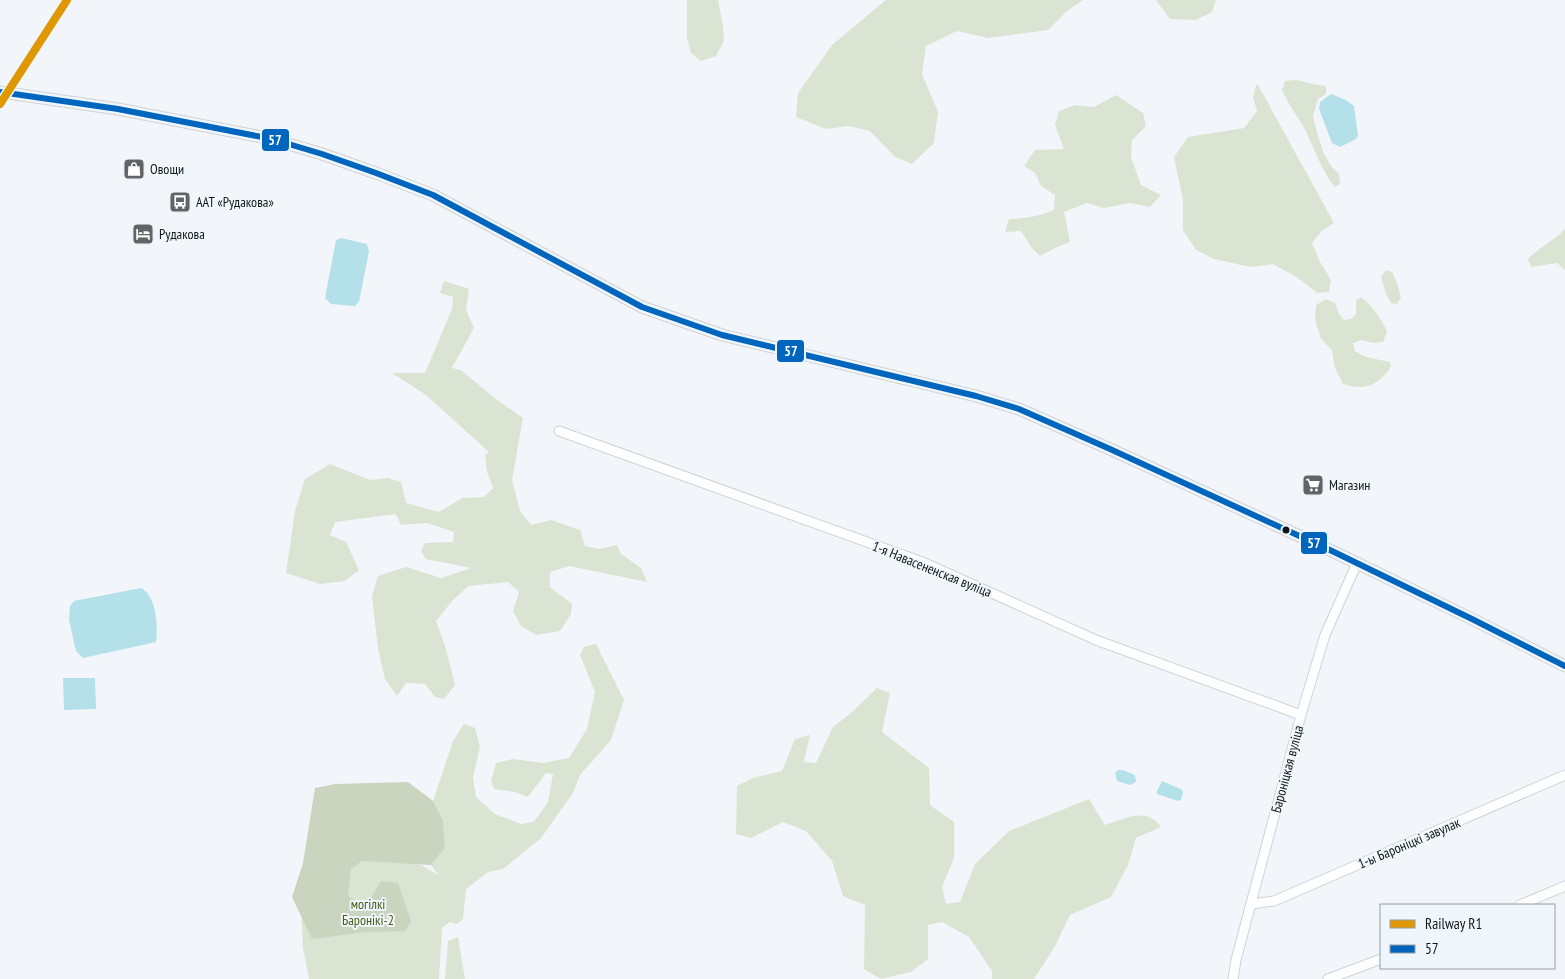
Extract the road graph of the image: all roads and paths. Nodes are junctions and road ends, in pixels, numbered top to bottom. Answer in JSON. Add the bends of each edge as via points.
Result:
{"nodes":[{"id":1,"x":0,"y":92,"type":"edge"},
{"id":2,"x":559,"y":431,"type":"dead end"},
{"id":3,"x":1357,"y":563,"type":"junction"},
{"id":4,"x":1565,"y":666,"type":"edge"},
{"id":5,"x":1301,"y":715,"type":"junction"},
{"id":6,"x":1565,"y":775,"type":"edge"},
{"id":7,"x":1565,"y":886,"type":"edge"},
{"id":8,"x":1250,"y":904,"type":"junction"},
{"id":9,"x":1522,"y":904,"type":"edge"},
{"id":10,"x":1380,"y":959,"type":"edge"},
{"id":11,"x":1233,"y":979,"type":"edge"},
{"id":12,"x":1328,"y":979,"type":"edge"}],
"edges":[{"from":1,"to":3,"type":"main road","via":[[118,109],[272,139],[322,154],[433,195],[642,307],[722,335],[1018,409]]},
{"from":2,"to":5,"type":"street","name":"1-я Навасененская вуліца","via":[[925,563],[1096,640]]},
{"from":3,"to":4,"type":"main road"},
{"from":3,"to":5,"type":"street","name":"Бароніцкая вуліца","via":[[1325,635]]},
{"from":5,"to":8,"type":"street","name":"Бароніцкая вуліца"},
{"from":6,"to":8,"type":"street","name":"1-ы Бароніцкі завулак","via":[[1274,901]]},
{"from":7,"to":9,"type":"street"},
{"from":8,"to":11,"type":"street","name":"Бароніцкая вуліца"},
{"from":10,"to":12,"type":"street"}]}
